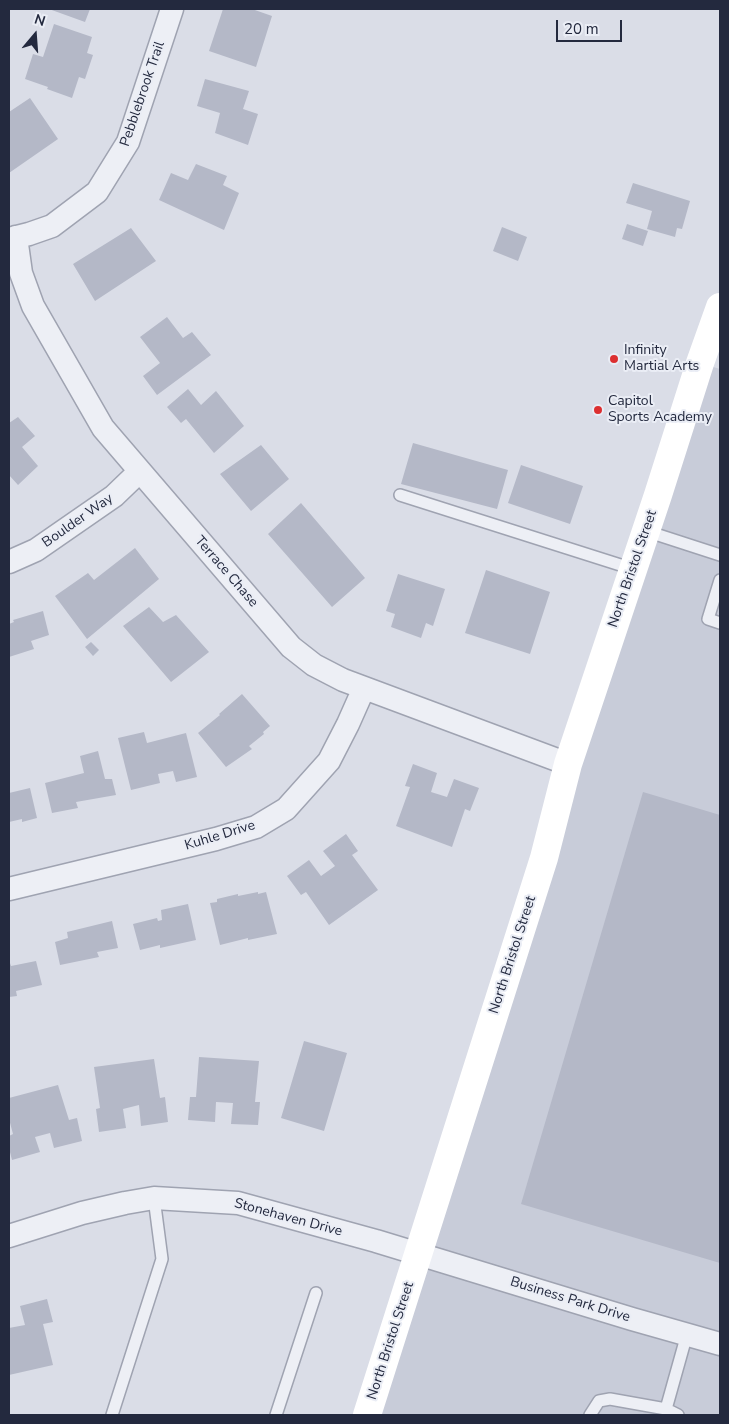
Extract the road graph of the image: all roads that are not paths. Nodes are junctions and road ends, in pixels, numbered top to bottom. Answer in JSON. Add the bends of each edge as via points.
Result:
{"nodes":[{"id":1,"x":172,"y":9,"type":"edge"},
{"id":2,"x":12,"y":238,"type":"edge"},
{"id":3,"x":720,"y":306,"type":"edge"},
{"id":4,"x":140,"y":471,"type":"junction"},
{"id":5,"x":400,"y":495,"type":"dead end"},
{"id":6,"x":646,"y":531,"type":"junction"},
{"id":7,"x":720,"y":555,"type":"edge"},
{"id":8,"x":9,"y":562,"type":"edge"},
{"id":9,"x":633,"y":569,"type":"junction"},
{"id":10,"x":720,"y":580,"type":"edge"},
{"id":11,"x":720,"y":623,"type":"edge"},
{"id":12,"x":364,"y":688,"type":"junction"},
{"id":13,"x":568,"y":764,"type":"junction"},
{"id":14,"x":9,"y":889,"type":"edge"},
{"id":15,"x":154,"y":1198,"type":"junction"},
{"id":16,"x":9,"y":1236,"type":"edge"},
{"id":17,"x":420,"y":1255,"type":"junction"},
{"id":18,"x":316,"y":1293,"type":"dead end"},
{"id":19,"x":687,"y":1334,"type":"junction"},
{"id":20,"x":720,"y":1344,"type":"edge"},
{"id":21,"x":666,"y":1409,"type":"junction"},
{"id":22,"x":112,"y":1415,"type":"edge"},
{"id":23,"x":276,"y":1415,"type":"edge"},
{"id":24,"x":367,"y":1415,"type":"edge"},
{"id":25,"x":590,"y":1415,"type":"edge"},
{"id":26,"x":678,"y":1415,"type":"edge"}],
"edges":[{"from":1,"to":2,"type":"street","name":"Pebblebrook Trail","via":[[128,142],[97,192],[52,226]]},
{"from":2,"to":4,"type":"street","name":"Terrace Chase","via":[[33,306],[103,428]]},
{"from":3,"to":6,"type":"street","name":"North Bristol Street"},
{"from":4,"to":8,"type":"street","name":"Boulder Way","via":[[114,496],[36,550]]},
{"from":4,"to":12,"type":"street","name":"Terrace Chase","via":[[291,647],[314,665]]},
{"from":5,"to":9,"type":"lane"},
{"from":6,"to":7,"type":"lane"},
{"from":6,"to":9,"type":"street","name":"North Bristol Street"},
{"from":9,"to":13,"type":"street","name":"North Bristol Street"},
{"from":10,"to":11,"type":"lane","via":[[708,619]]},
{"from":12,"to":13,"type":"street","name":"Terrace Chase"},
{"from":12,"to":14,"type":"street","name":"Kuhle Drive","via":[[329,761],[286,809],[256,827],[216,840]]},
{"from":13,"to":17,"type":"street","name":"North Bristol Street","via":[[544,858]]},
{"from":15,"to":16,"type":"street","name":"Stonehaven Drive","via":[[82,1213]]},
{"from":15,"to":17,"type":"street","name":"Stonehaven Drive","via":[[238,1202]]},
{"from":15,"to":22,"type":"lane","via":[[162,1260]]},
{"from":17,"to":19,"type":"street","name":"Business Park Drive"},
{"from":17,"to":24,"type":"street","name":"North Bristol Street"},
{"from":18,"to":23,"type":"lane"},
{"from":19,"to":20,"type":"street","name":"Business Park Drive"},
{"from":19,"to":21,"type":"lane"},
{"from":21,"to":25,"type":"lane","via":[[610,1399],[599,1401]]},
{"from":21,"to":26,"type":"lane"}]}
